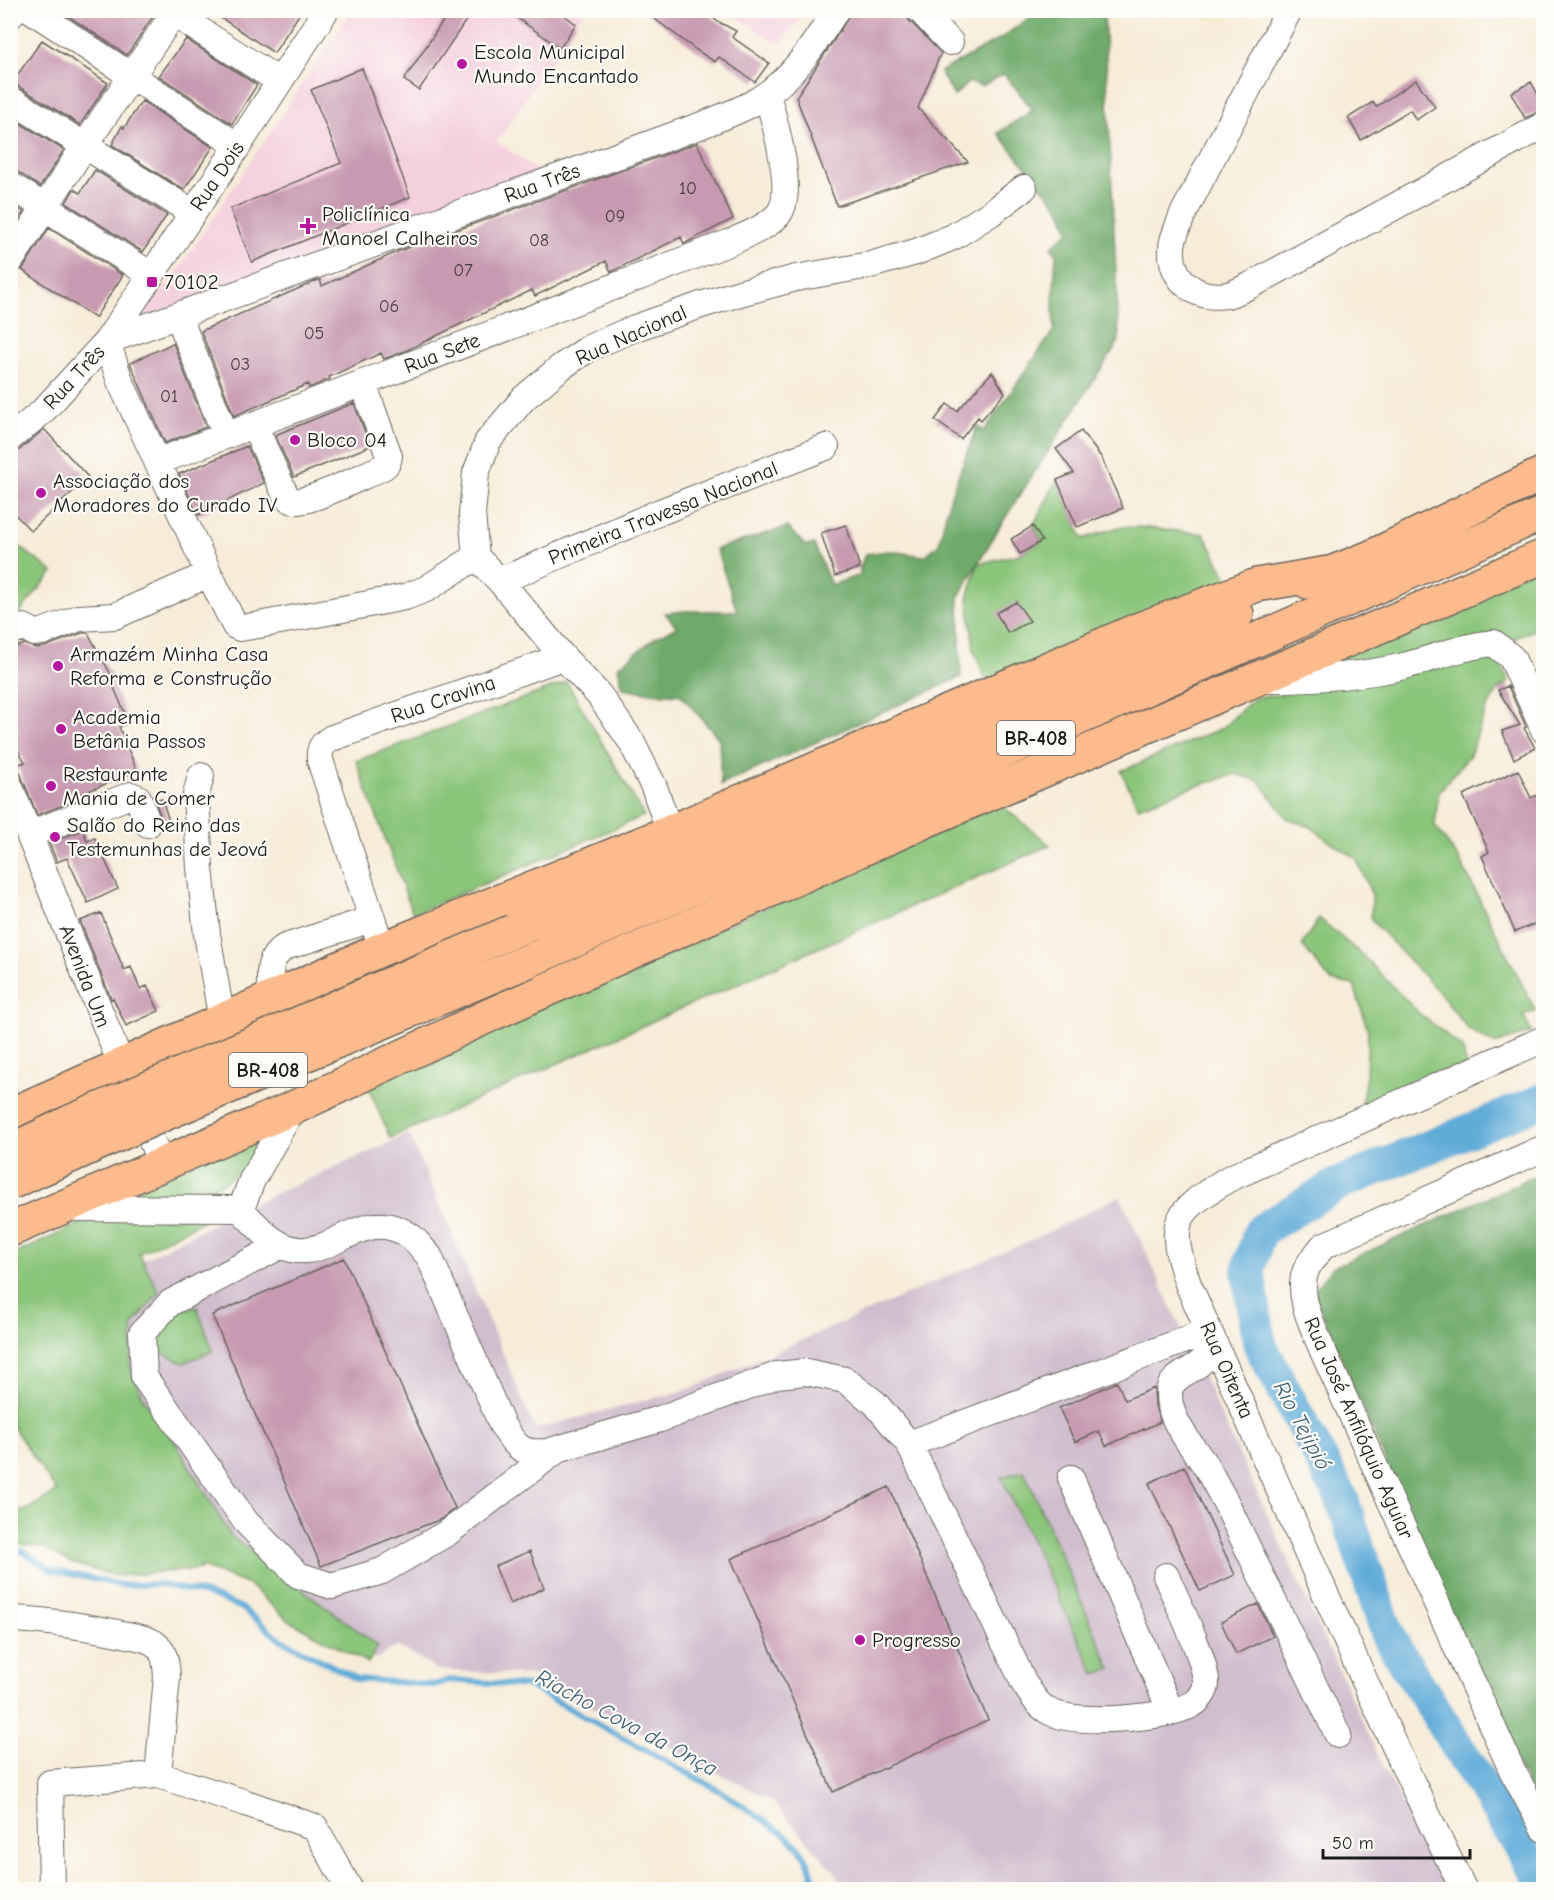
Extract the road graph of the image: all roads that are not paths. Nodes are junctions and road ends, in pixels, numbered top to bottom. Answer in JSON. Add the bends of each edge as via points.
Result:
{"nodes":[{"id":1,"x":14,"y":10,"type":"edge"},
{"id":2,"x":31,"y":10,"type":"edge"},
{"id":3,"x":836,"y":10,"type":"edge"},
{"id":4,"x":920,"y":10,"type":"edge"},
{"id":5,"x":1289,"y":10,"type":"edge"},
{"id":6,"x":324,"y":11,"type":"edge"},
{"id":7,"x":173,"y":12,"type":"edge"},
{"id":8,"x":10,"y":16,"type":"edge"},
{"id":9,"x":950,"y":42,"type":"dead end"},
{"id":10,"x":132,"y":75,"type":"junction"},
{"id":11,"x":279,"y":81,"type":"junction"},
{"id":12,"x":767,"y":94,"type":"junction"},
{"id":13,"x":10,"y":99,"type":"edge"},
{"id":14,"x":1544,"y":125,"type":"edge"},
{"id":15,"x":85,"y":145,"type":"junction"},
{"id":16,"x":238,"y":146,"type":"junction"},
{"id":17,"x":10,"y":185,"type":"edge"},
{"id":18,"x":1024,"y":188,"type":"dead end"},
{"id":19,"x":45,"y":207,"type":"junction"},
{"id":20,"x":193,"y":213,"type":"junction"},
{"id":21,"x":11,"y":260,"type":"edge"},
{"id":22,"x":151,"y":275,"type":"junction"},
{"id":23,"x":178,"y":315,"type":"junction"},
{"id":24,"x":107,"y":341,"type":"junction"},
{"id":25,"x":363,"y":383,"type":"junction"},
{"id":26,"x":254,"y":425,"type":"junction"},
{"id":27,"x":226,"y":436,"type":"junction"},
{"id":28,"x":10,"y":438,"type":"edge"},
{"id":29,"x":826,"y":447,"type":"dead end"},
{"id":30,"x":157,"y":462,"type":"junction"},
{"id":31,"x":1544,"y":473,"type":"edge"},
{"id":32,"x":1544,"y":513,"type":"edge"},
{"id":33,"x":1544,"y":522,"type":"edge"},
{"id":34,"x":1510,"y":529,"type":"junction"},
{"id":35,"x":1544,"y":556,"type":"edge"},
{"id":36,"x":476,"y":557,"type":"junction"},
{"id":37,"x":1328,"y":573,"type":"junction"},
{"id":38,"x":209,"y":574,"type":"junction"},
{"id":39,"x":500,"y":581,"type":"junction"},
{"id":40,"x":10,"y":631,"type":"edge"},
{"id":41,"x":563,"y":657,"type":"junction"},
{"id":42,"x":1257,"y":679,"type":"junction"},
{"id":43,"x":1544,"y":730,"type":"edge"},
{"id":44,"x":201,"y":776,"type":"dead end"},
{"id":45,"x":11,"y":791,"type":"edge"},
{"id":46,"x":148,"y":824,"type":"dead end"},
{"id":47,"x":670,"y":832,"type":"junction"},
{"id":48,"x":30,"y":834,"type":"junction"},
{"id":49,"x":377,"y":934,"type":"junction"},
{"id":50,"x":222,"y":1022,"type":"junction"},
{"id":51,"x":1544,"y":1040,"type":"edge"},
{"id":52,"x":121,"y":1066,"type":"junction"},
{"id":53,"x":293,"y":1108,"type":"junction"},
{"id":54,"x":10,"y":1115,"type":"edge"},
{"id":55,"x":1544,"y":1148,"type":"edge"},
{"id":56,"x":10,"y":1151,"type":"edge"},
{"id":57,"x":161,"y":1164,"type":"junction"},
{"id":58,"x":10,"y":1183,"type":"edge"},
{"id":59,"x":63,"y":1208,"type":"junction"},
{"id":60,"x":241,"y":1209,"type":"junction"},
{"id":61,"x":10,"y":1230,"type":"edge"},
{"id":62,"x":280,"y":1246,"type":"junction"},
{"id":63,"x":1205,"y":1332,"type":"junction"},
{"id":64,"x":909,"y":1444,"type":"junction"},
{"id":65,"x":560,"y":1449,"type":"junction"},
{"id":66,"x":1071,"y":1478,"type":"dead end"},
{"id":67,"x":1166,"y":1575,"type":"dead end"},
{"id":68,"x":10,"y":1619,"type":"edge"},
{"id":69,"x":1171,"y":1712,"type":"junction"},
{"id":70,"x":1338,"y":1735,"type":"dead end"},
{"id":71,"x":158,"y":1775,"type":"junction"},
{"id":72,"x":1544,"y":1829,"type":"edge"},
{"id":73,"x":52,"y":1890,"type":"edge"},
{"id":74,"x":350,"y":1890,"type":"edge"},
{"id":75,"x":1464,"y":1890,"type":"edge"}],
"edges":[{"from":1,"to":8,"type":"street"},
{"from":2,"to":10,"type":"street"},
{"from":3,"to":12,"type":"street","name":"Rua Três","via":[[809,53]]},
{"from":4,"to":9,"type":"street"},
{"from":5,"to":14,"type":"street","via":[[1182,216],[1172,245],[1173,267],[1182,281],[1196,291],[1211,296],[1229,295],[1253,284]]},
{"from":6,"to":11,"type":"street","name":"Rua Dois"},
{"from":7,"to":10,"type":"street"},
{"from":7,"to":11,"type":"street"},
{"from":10,"to":15,"type":"street"},
{"from":10,"to":16,"type":"street"},
{"from":11,"to":16,"type":"street","name":"Rua Dois"},
{"from":12,"to":23,"type":"street","name":"Rua Três","via":[[702,125]]},
{"from":12,"to":25,"type":"street","name":"Rua Sete","via":[[779,136],[784,203],[778,215],[765,226]]},
{"from":13,"to":15,"type":"street"},
{"from":15,"to":19,"type":"street"},
{"from":15,"to":20,"type":"street"},
{"from":16,"to":20,"type":"street","name":"Rua Dois"},
{"from":17,"to":19,"type":"street"},
{"from":18,"to":36,"type":"street","name":"Rua Nacional","via":[[953,237],[916,252],[796,278],[700,305],[591,347],[561,367],[524,398],[488,441],[476,473],[472,514]]},
{"from":19,"to":21,"type":"street"},
{"from":19,"to":22,"type":"street"},
{"from":20,"to":22,"type":"street","name":"Rua Dois"},
{"from":22,"to":24,"type":"street","name":"Rua Dois"},
{"from":23,"to":24,"type":"street","name":"Rua Três"},
{"from":23,"to":27,"type":"street"},
{"from":24,"to":28,"type":"street","name":"Rua Três","via":[[42,412]]},
{"from":24,"to":30,"type":"street","via":[[120,381]]},
{"from":25,"to":26,"type":"street","name":"Rua Sete"},
{"from":25,"to":26,"type":"street","via":[[388,461],[379,469],[318,495],[289,500]]},
{"from":26,"to":27,"type":"street","name":"Rua Sete"},
{"from":27,"to":30,"type":"street","name":"Rua Sete"},
{"from":29,"to":39,"type":"street","name":"Primeira Travessa Nacional"},
{"from":30,"to":38,"type":"street"},
{"from":31,"to":37,"type":"highway","number":"BR-408","via":[[1371,557]]},
{"from":32,"to":34,"type":"highway","number":"BR-408"},
{"from":33,"to":34,"type":"highway"},
{"from":34,"to":58,"type":"highway","number":"BR-408","bridge":true,"via":[[528,961]]},
{"from":35,"to":42,"type":"highway"},
{"from":36,"to":38,"type":"street","via":[[426,589],[405,597],[240,628],[235,626]]},
{"from":36,"to":39,"type":"street"},
{"from":37,"to":47,"type":"highway","via":[[1257,585],[1137,630]]},
{"from":37,"to":56,"type":"highway","number":"BR-408","bridge":true,"via":[[716,846]]},
{"from":38,"to":40,"type":"street","via":[[116,616],[79,618],[35,633],[24,627]]},
{"from":39,"to":41,"type":"street"},
{"from":41,"to":47,"type":"street","via":[[599,694],[631,741],[654,787]]},
{"from":41,"to":49,"type":"street","name":"Rua Cravina","via":[[323,744],[320,760]]},
{"from":42,"to":43,"type":"street","via":[[1333,678],[1494,643],[1508,654]]},
{"from":42,"to":53,"type":"highway","via":[[930,819],[492,1014]]},
{"from":44,"to":50,"type":"street","via":[[196,795],[200,868]]},
{"from":45,"to":48,"type":"street","name":"Avenida Um"},
{"from":46,"to":48,"type":"street","via":[[138,798],[131,795]]},
{"from":47,"to":49,"type":"highway"},
{"from":48,"to":52,"type":"street","name":"Avenida Um"},
{"from":49,"to":50,"type":"highway","via":[[271,1000]]},
{"from":50,"to":52,"type":"highway"},
{"from":51,"to":63,"type":"street","name":"Rua Oitenta","via":[[1227,1179],[1183,1211],[1176,1230],[1178,1254]]},
{"from":52,"to":54,"type":"highway"},
{"from":52,"to":57,"type":"street","name":"Avenida Um"},
{"from":53,"to":57,"type":"highway"},
{"from":53,"to":60,"type":"street","via":[[252,1180]]},
{"from":55,"to":72,"type":"street","name":"Rua José Anfilóquio Aguiar","via":[[1323,1246],[1306,1269],[1302,1288],[1322,1349],[1512,1770]]},
{"from":57,"to":59,"type":"highway"},
{"from":59,"to":60,"type":"street"},
{"from":59,"to":61,"type":"highway"},
{"from":60,"to":62,"type":"street"},
{"from":62,"to":65,"type":"street","via":[[310,1250],[364,1227],[379,1225],[411,1236],[429,1256],[511,1438],[530,1454]]},
{"from":62,"to":65,"type":"street","via":[[170,1303],[142,1333],[144,1377],[246,1522],[298,1575],[332,1586],[382,1571],[447,1533]]},
{"from":63,"to":64,"type":"street"},
{"from":63,"to":70,"type":"street","via":[[1206,1355],[1172,1381],[1168,1391],[1170,1409],[1225,1501]]},
{"from":63,"to":75,"type":"street","name":"Rua Oitenta"},
{"from":64,"to":65,"type":"street","via":[[875,1403],[845,1380],[806,1372],[777,1375],[660,1419]]},
{"from":64,"to":69,"type":"street","via":[[1025,1685],[1038,1703],[1049,1711],[1076,1718],[1114,1719]]},
{"from":66,"to":69,"type":"street"},
{"from":67,"to":69,"type":"street","via":[[1203,1665],[1206,1685],[1202,1696],[1192,1705]]},
{"from":68,"to":71,"type":"street","via":[[70,1624],[140,1638],[154,1643],[163,1652],[167,1677]]},
{"from":71,"to":73,"type":"street","via":[[50,1783]]},
{"from":71,"to":74,"type":"street","via":[[315,1827]]}]}
